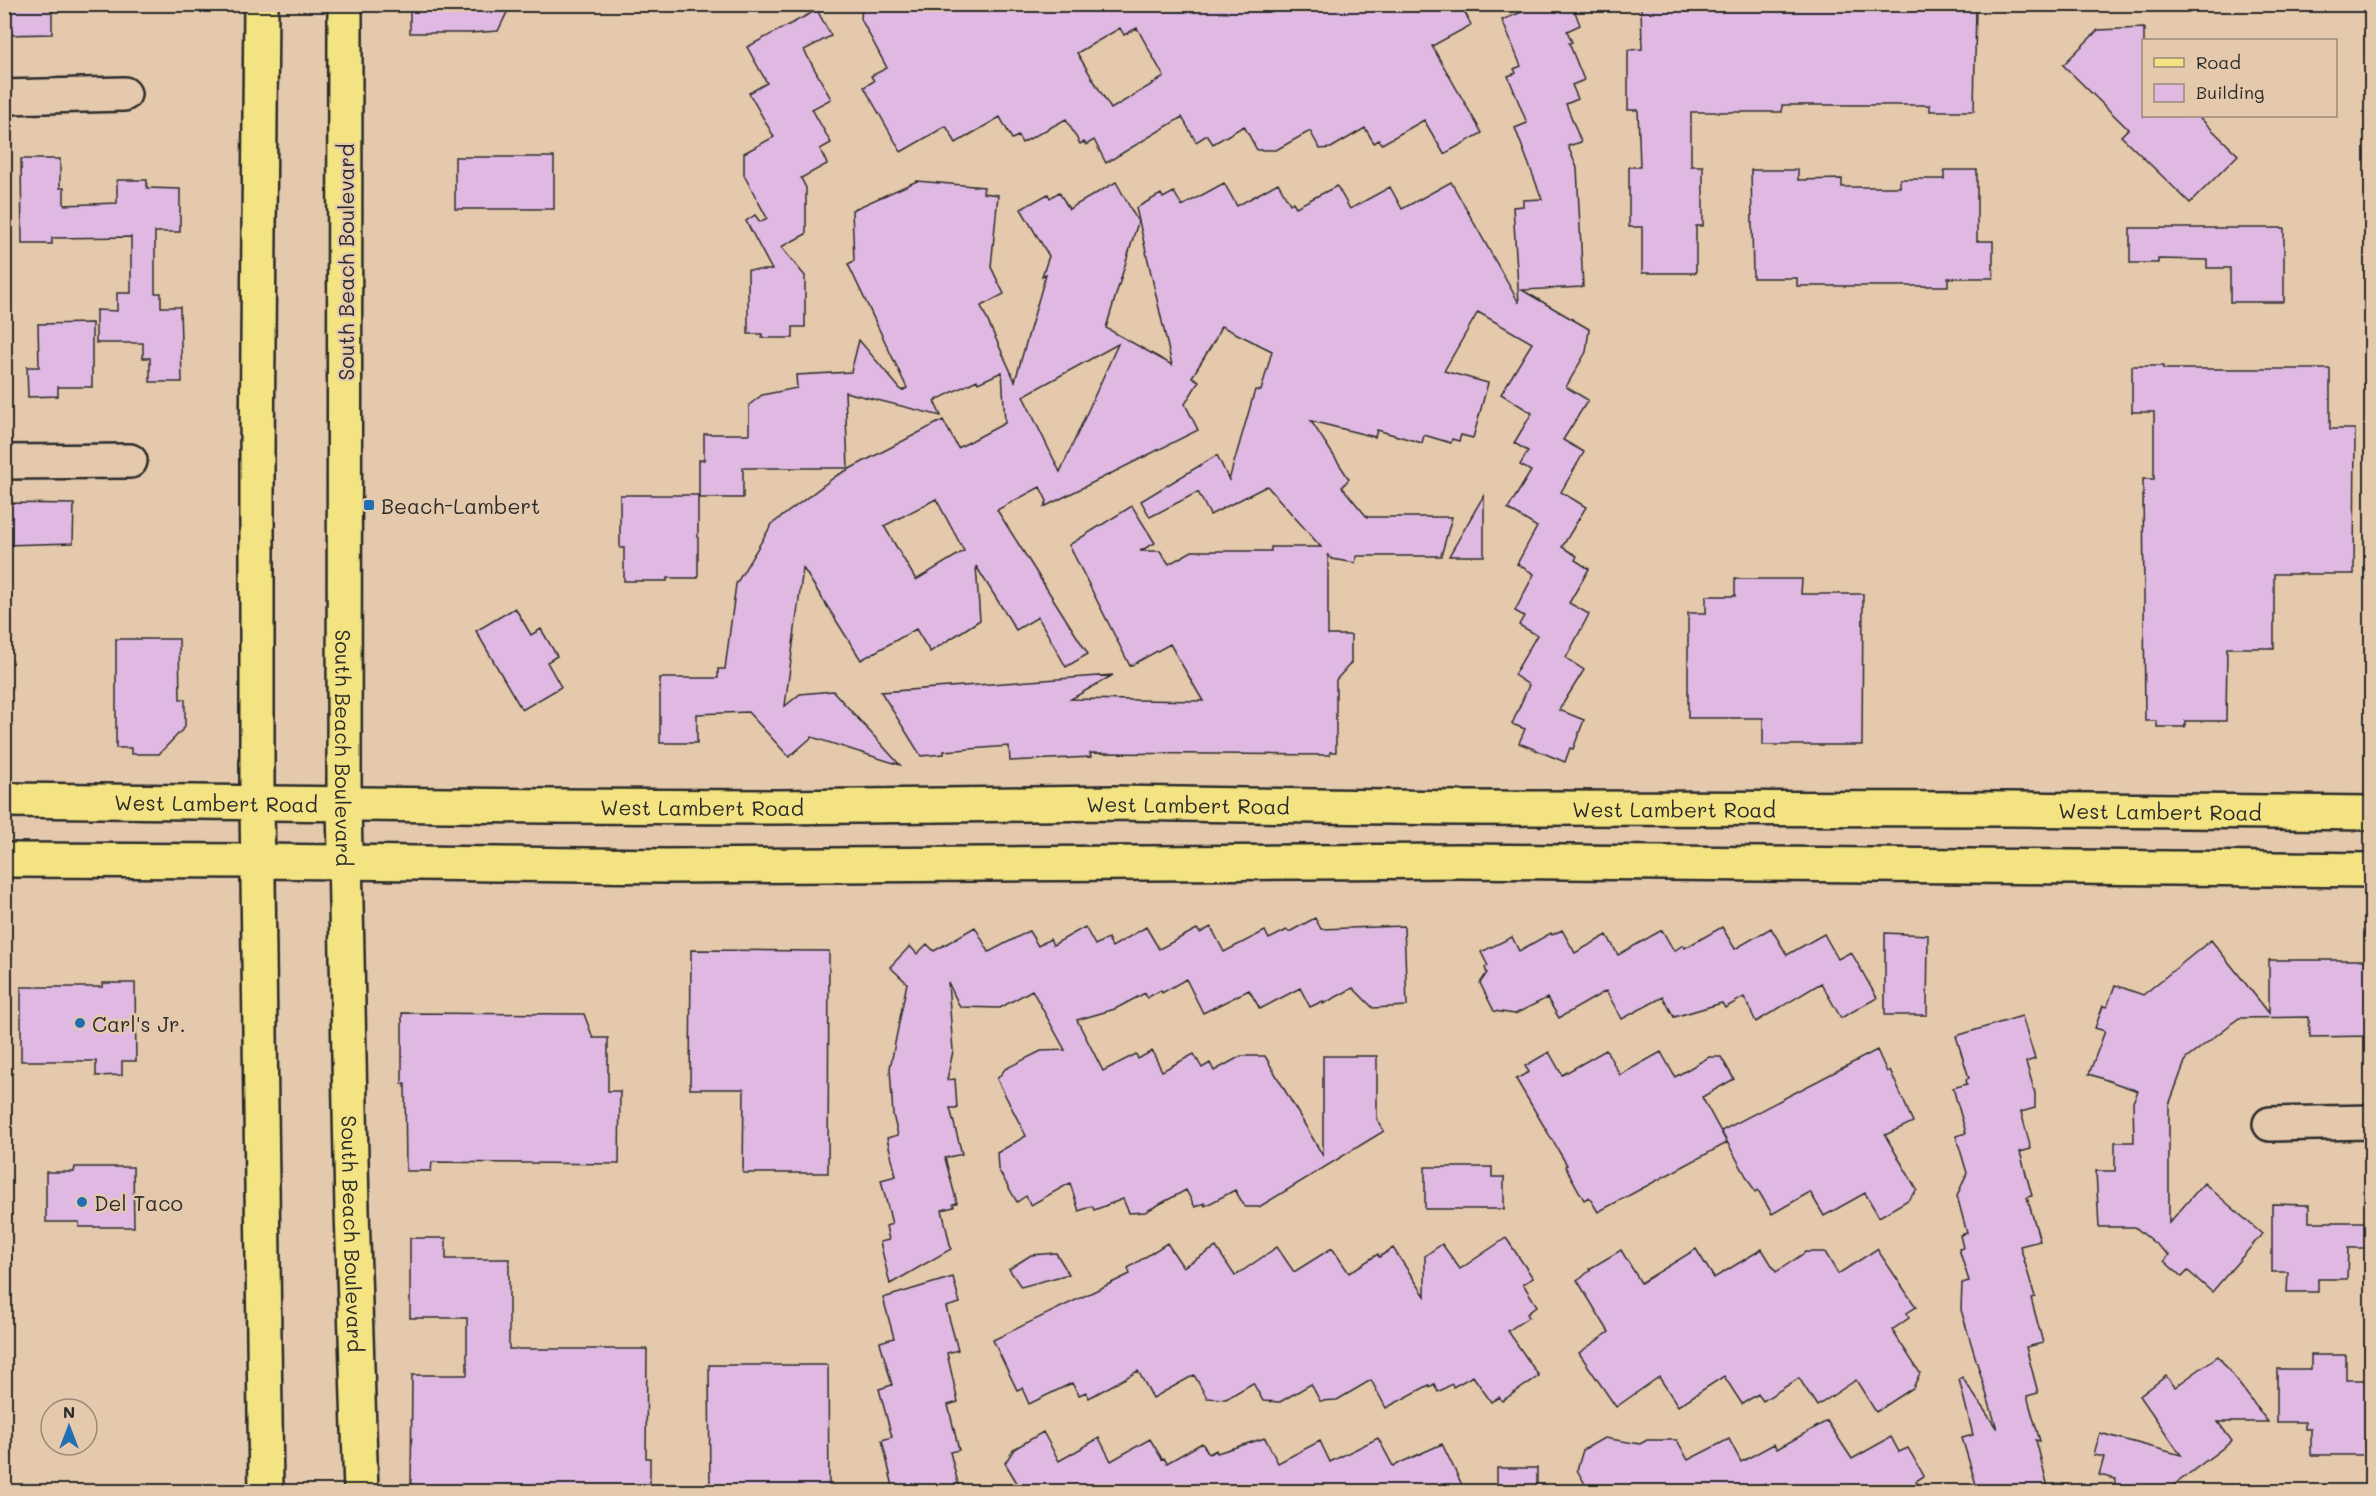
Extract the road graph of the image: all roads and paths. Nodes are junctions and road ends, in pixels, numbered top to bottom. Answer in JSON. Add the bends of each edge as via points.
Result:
{"nodes":[{"id":1,"x":261,"y":4,"type":"edge"},
{"id":2,"x":345,"y":4,"type":"edge"},
{"id":3,"x":124,"y":94,"type":"dead end"},
{"id":4,"x":4,"y":97,"type":"edge"},
{"id":5,"x":130,"y":461,"type":"dead end"},
{"id":6,"x":4,"y":462,"type":"edge"},
{"id":7,"x":4,"y":800,"type":"edge"},
{"id":8,"x":257,"y":802,"type":"junction"},
{"id":9,"x":344,"y":803,"type":"junction"},
{"id":10,"x":2372,"y":813,"type":"edge"},
{"id":11,"x":4,"y":860,"type":"edge"},
{"id":12,"x":258,"y":861,"type":"junction"},
{"id":13,"x":345,"y":863,"type":"junction"},
{"id":14,"x":2372,"y":870,"type":"edge"},
{"id":15,"x":2372,"y":1122,"type":"edge"},
{"id":16,"x":2270,"y":1124,"type":"dead end"},
{"id":17,"x":266,"y":1491,"type":"edge"},
{"id":18,"x":361,"y":1491,"type":"edge"}],
"edges":[{"from":1,"to":8,"type":"main road"},
{"from":2,"to":9,"type":"main road","name":"South Beach Boulevard"},
{"from":3,"to":4,"type":"street"},
{"from":5,"to":6,"type":"street"},
{"from":7,"to":8,"type":"main road","name":"West Lambert Road"},
{"from":8,"to":9,"type":"main road","name":"West Lambert Road"},
{"from":8,"to":12,"type":"main road"},
{"from":9,"to":10,"type":"main road","name":"West Lambert Road","via":[[778,807],[1113,803]]},
{"from":9,"to":13,"type":"main road","name":"South Beach Boulevard"},
{"from":11,"to":12,"type":"main road"},
{"from":12,"to":13,"type":"main road"},
{"from":12,"to":17,"type":"main road"},
{"from":13,"to":14,"type":"main road","via":[[723,866],[1461,861]]},
{"from":13,"to":18,"type":"main road","name":"South Beach Boulevard"},
{"from":15,"to":16,"type":"street"}]}
